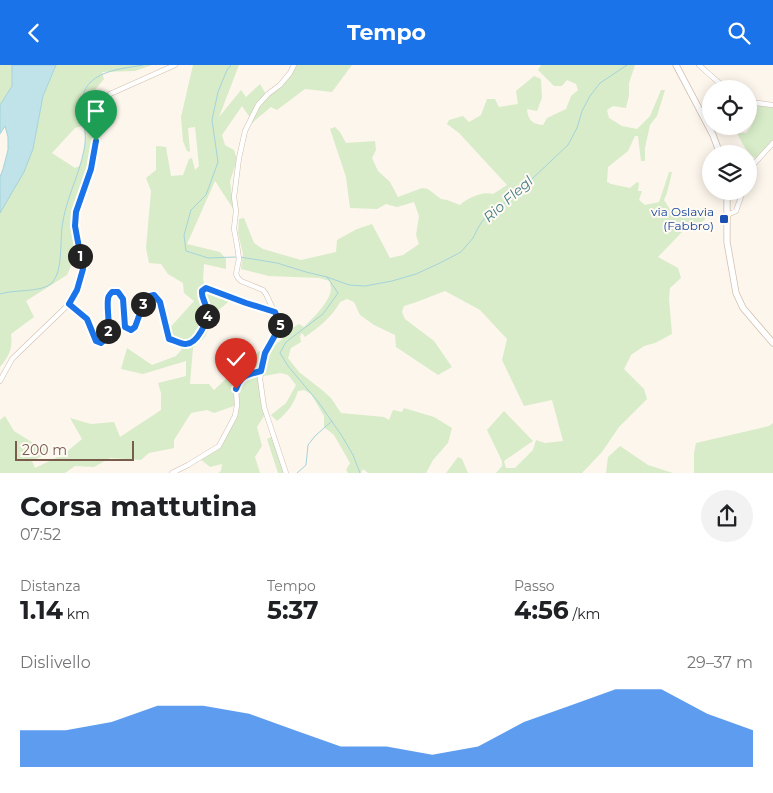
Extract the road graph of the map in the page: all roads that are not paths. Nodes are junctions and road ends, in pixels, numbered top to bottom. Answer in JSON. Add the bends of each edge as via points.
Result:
{"nodes":[{"id":1,"x":175,"y":65,"type":"edge"},
{"id":2,"x":294,"y":65,"type":"edge"},
{"id":3,"x":676,"y":65,"type":"edge"},
{"id":4,"x":699,"y":65,"type":"edge"},
{"id":5,"x":716,"y":80,"type":"edge"},
{"id":6,"x":757,"y":103,"type":"edge"},
{"id":7,"x":773,"y":105,"type":"edge"},
{"id":8,"x":773,"y":143,"type":"edge"},
{"id":9,"x":717,"y":145,"type":"edge"},
{"id":10,"x":757,"y":161,"type":"edge"},
{"id":11,"x":727,"y":200,"type":"edge"},
{"id":12,"x":740,"y":200,"type":"edge"},
{"id":13,"x":727,"y":215,"type":"junction"},
{"id":14,"x":69,"y":304,"type":"junction"},
{"id":15,"x":275,"y":312,"type":"junction"},
{"id":16,"x":773,"y":343,"type":"edge"},
{"id":17,"x":261,"y":371,"type":"junction"},
{"id":18,"x":0,"y":381,"type":"edge"},
{"id":19,"x":172,"y":473,"type":"edge"},
{"id":20,"x":286,"y":473,"type":"edge"}],
"edges":[{"from":1,"to":14,"type":"street","via":[[110,93],[102,104],[91,169],[76,212],[75,226],[83,269]]},
{"from":2,"to":15,"type":"street","via":[[280,85],[258,105],[245,131],[234,197],[238,251],[236,274],[240,281],[263,289]]},
{"from":3,"to":9,"type":"street"},
{"from":4,"to":5,"type":"street"},
{"from":6,"to":7,"type":"street"},
{"from":8,"to":10,"type":"street"},
{"from":11,"to":13,"type":"street"},
{"from":12,"to":13,"type":"street","via":[[736,211]]},
{"from":13,"to":16,"type":"street","via":[[727,237],[738,299]]},
{"from":14,"to":15,"type":"street","via":[[87,319],[96,341],[101,343],[108,334],[108,298],[112,292],[118,292],[123,299],[125,327],[131,330],[146,297],[154,295],[160,302],[169,339],[184,344],[196,339],[205,324],[207,307],[201,296],[206,288]]},
{"from":14,"to":18,"type":"street","via":[[12,359]]},
{"from":15,"to":17,"type":"street","via":[[280,324],[265,353]]},
{"from":17,"to":19,"type":"street","via":[[244,376],[239,382],[234,416],[219,446]]},
{"from":17,"to":20,"type":"street","via":[[264,407]]}]}
